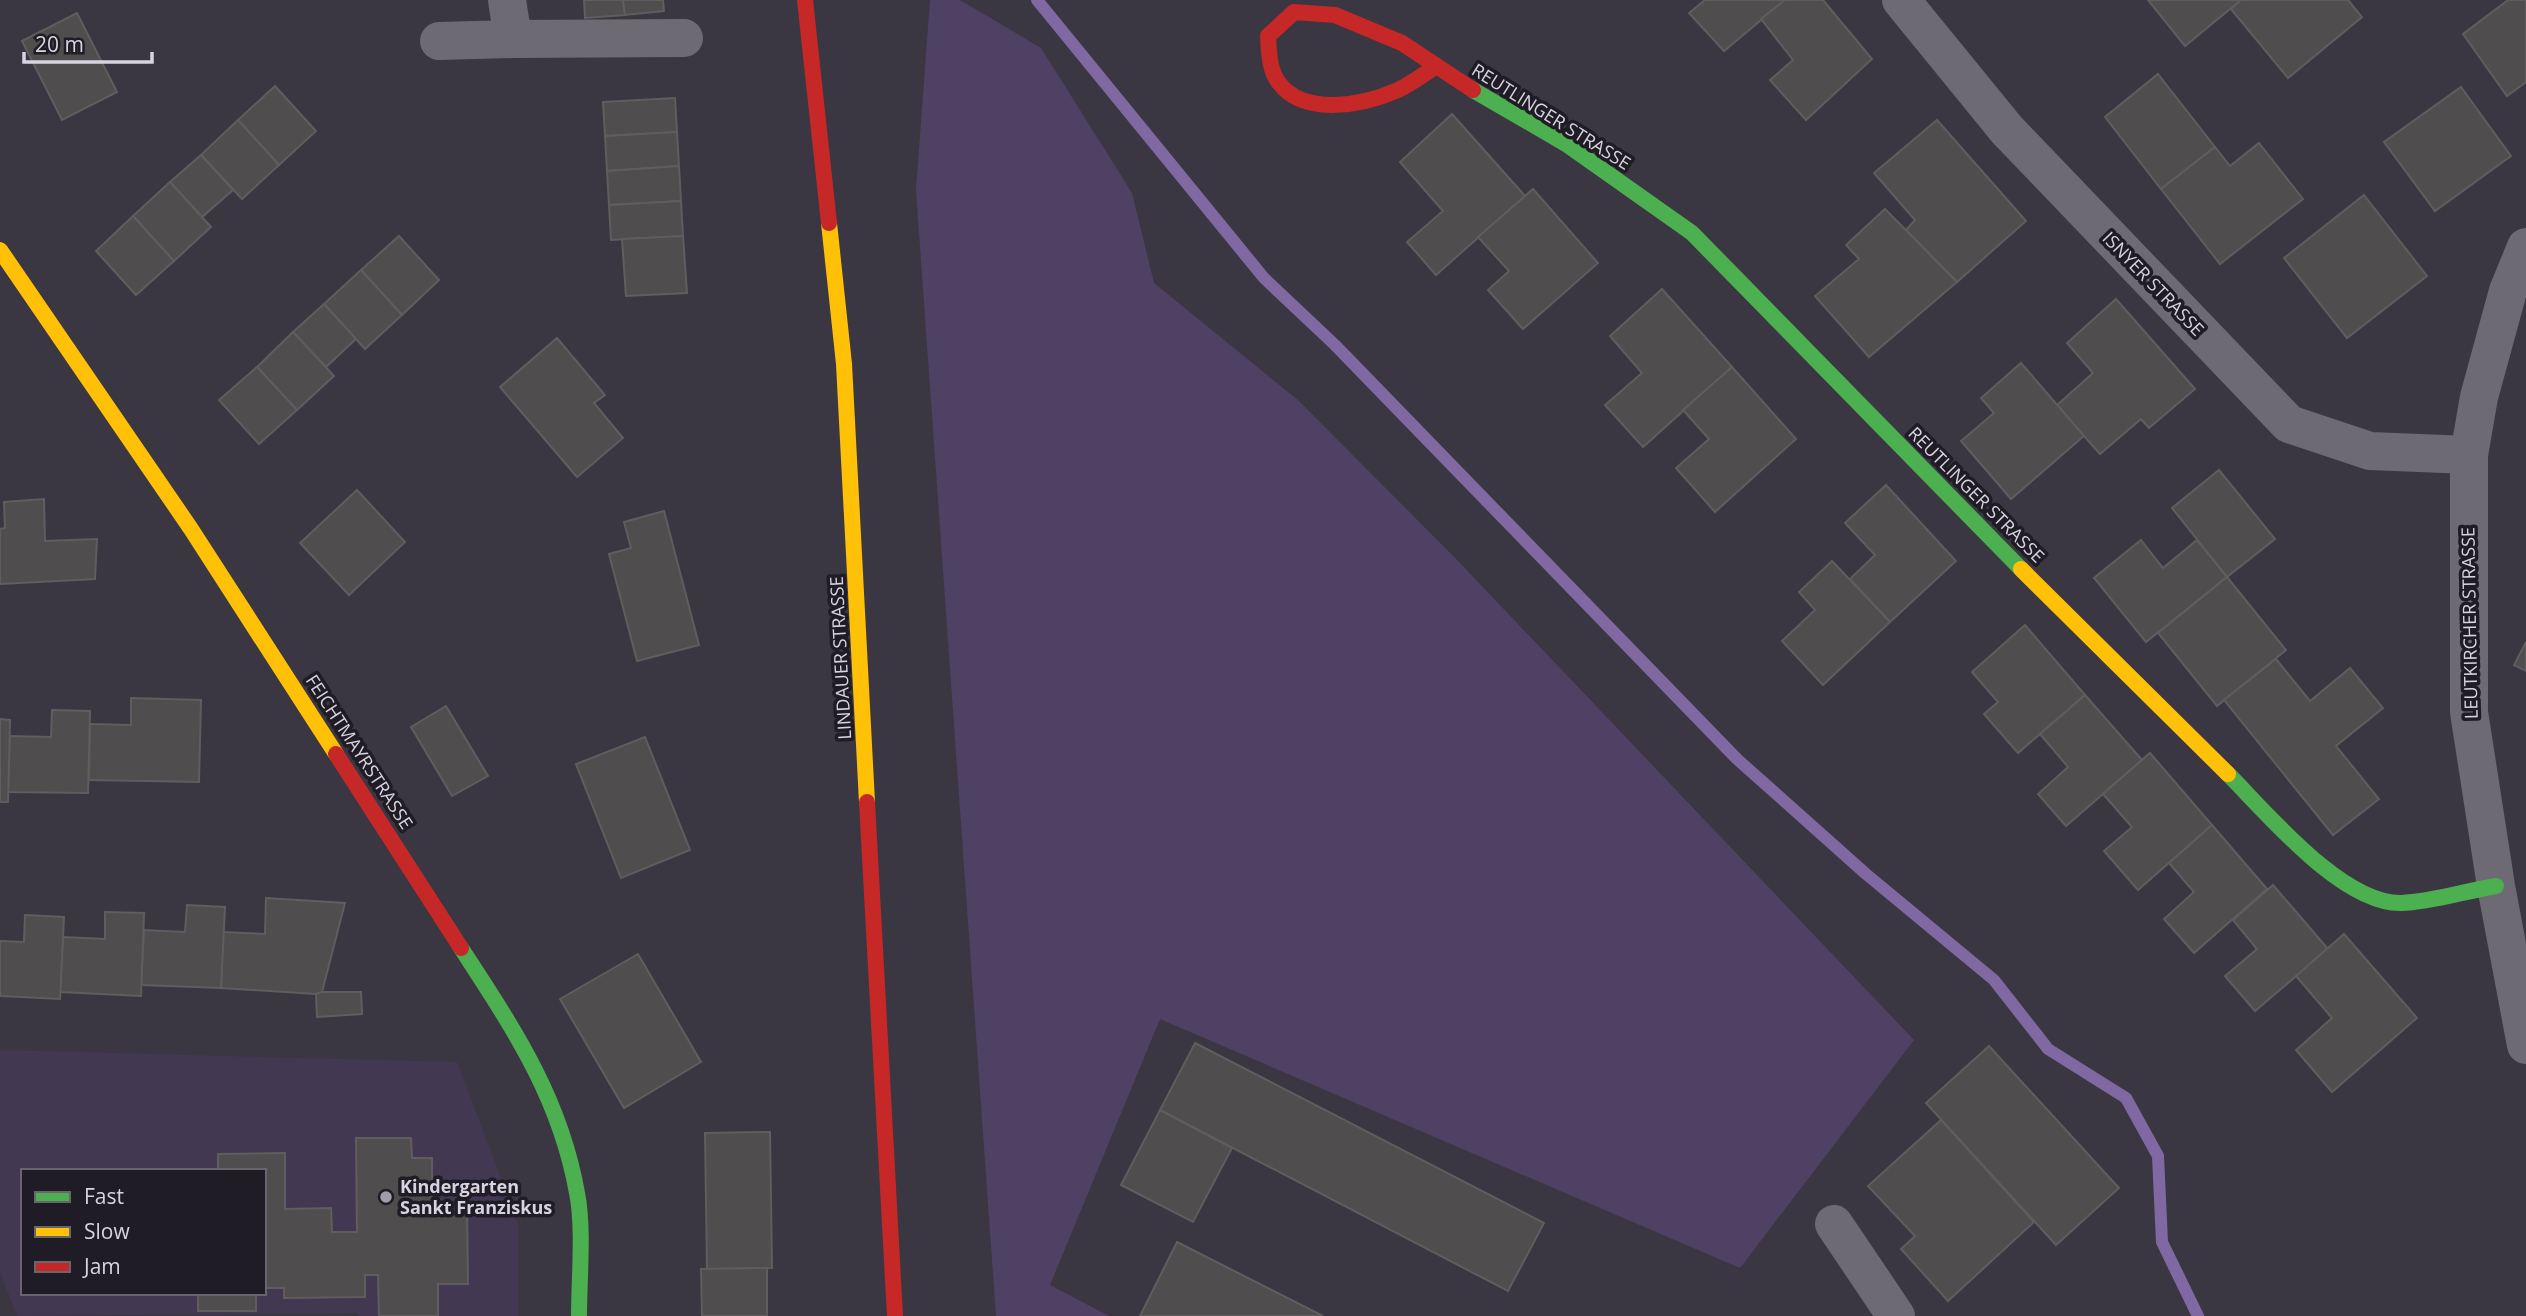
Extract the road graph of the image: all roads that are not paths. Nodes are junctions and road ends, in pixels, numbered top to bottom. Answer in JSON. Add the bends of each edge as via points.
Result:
{"nodes":[{"id":1,"x":507,"y":0,"type":"edge"},
{"id":2,"x":805,"y":0,"type":"edge"},
{"id":3,"x":1901,"y":0,"type":"edge"},
{"id":4,"x":684,"y":38,"type":"dead end"},
{"id":5,"x":513,"y":39,"type":"junction"},
{"id":6,"x":439,"y":41,"type":"dead end"},
{"id":7,"x":1435,"y":67,"type":"junction"},
{"id":8,"x":2526,"y":247,"type":"edge"},
{"id":9,"x":0,"y":250,"type":"edge"},
{"id":10,"x":2469,"y":455,"type":"junction"},
{"id":11,"x":2496,"y":886,"type":"junction"},
{"id":12,"x":2526,"y":1045,"type":"edge"},
{"id":13,"x":1834,"y":1224,"type":"dead end"},
{"id":14,"x":579,"y":1316,"type":"edge"},
{"id":15,"x":895,"y":1316,"type":"edge"},
{"id":16,"x":1896,"y":1316,"type":"edge"}],
"edges":[{"from":1,"to":5,"type":"street"},
{"from":2,"to":15,"type":"street","name":"LINDAUER STRASSE","via":[[844,364]]},
{"from":3,"to":10,"type":"street","name":"ISNYER STRASSE","via":[[2007,130],[2289,424],[2370,451]]},
{"from":4,"to":5,"type":"street"},
{"from":5,"to":6,"type":"street"},
{"from":7,"to":7,"type":"street","name":"REUTLINGER STRASSE","via":[[1402,43],[1335,15],[1294,12],[1268,36],[1267,57],[1275,76],[1286,94],[1308,104],[1350,102],[1395,92]]},
{"from":7,"to":11,"type":"street","name":"REUTLINGER STRASSE","via":[[1566,144],[1692,233],[1994,542],[2327,872],[2363,893],[2399,903]]},
{"from":8,"to":10,"type":"street","name":"LEUTKIRCHER STRASSE","via":[[2508,291],[2479,397]]},
{"from":9,"to":14,"type":"street","name":"FEICHTMAYRSTRASSE","via":[[191,529],[518,1036],[555,1108],[578,1195]]},
{"from":10,"to":11,"type":"street","name":"LEUTKIRCHER STRASSE","via":[[2469,712]]},
{"from":11,"to":12,"type":"street","name":"LEUTKIRCHER STRASSE"},
{"from":13,"to":16,"type":"street"}]}
